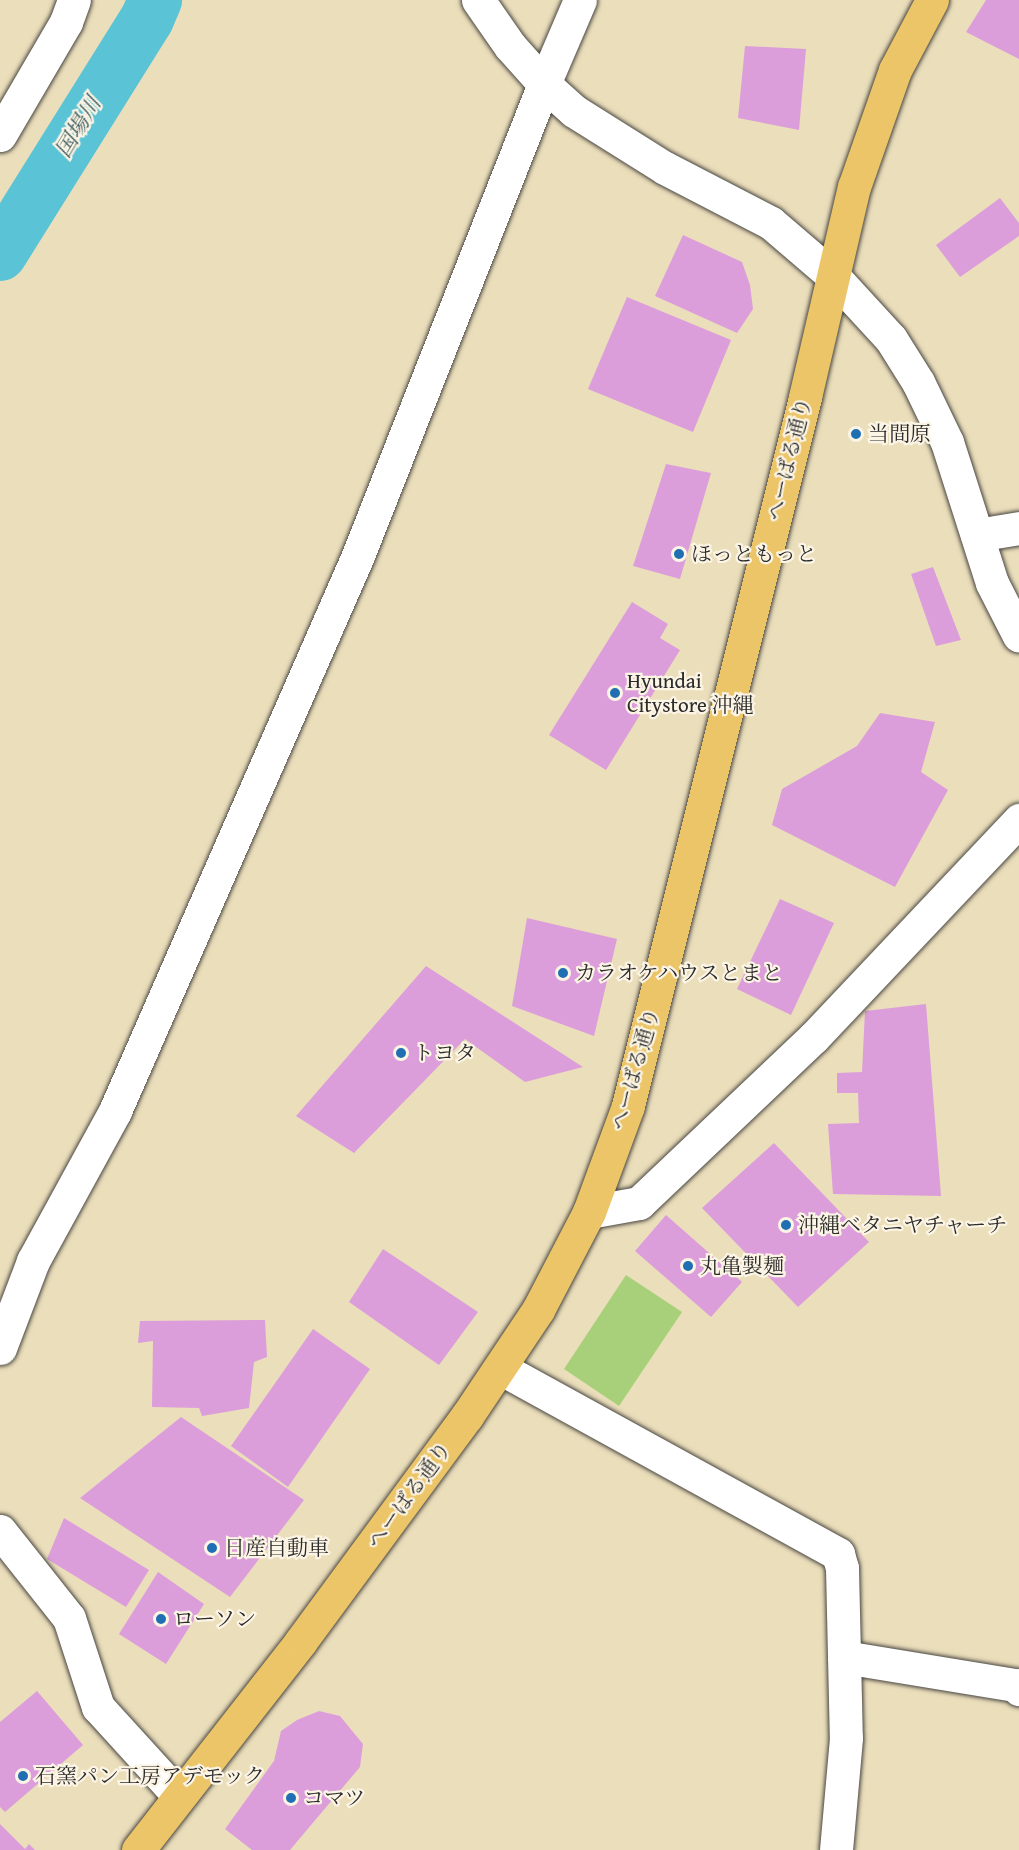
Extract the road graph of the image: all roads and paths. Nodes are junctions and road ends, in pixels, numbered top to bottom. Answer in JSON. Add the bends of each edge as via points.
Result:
{"nodes":[{"id":1,"x":74,"y":0,"type":"edge"},
{"id":2,"x":478,"y":0,"type":"edge"},
{"id":3,"x":580,"y":0,"type":"edge"},
{"id":4,"x":932,"y":0,"type":"edge"},
{"id":5,"x":544,"y":84,"type":"junction"},
{"id":6,"x":0,"y":135,"type":"edge"},
{"id":7,"x":834,"y":277,"type":"junction"},
{"id":8,"x":1019,"y":528,"type":"edge"},
{"id":9,"x":977,"y":535,"type":"junction"},
{"id":10,"x":1019,"y":636,"type":"edge"},
{"id":11,"x":1019,"y":820,"type":"edge"},
{"id":12,"x":589,"y":1212,"type":"junction"},
{"id":13,"x":0,"y":1348,"type":"edge"},
{"id":14,"x":500,"y":1368,"type":"junction"},
{"id":15,"x":0,"y":1531,"type":"edge"},
{"id":16,"x":844,"y":1657,"type":"junction"},
{"id":17,"x":1019,"y":1689,"type":"edge"},
{"id":18,"x":179,"y":1796,"type":"junction"},
{"id":19,"x":138,"y":1850,"type":"edge"},
{"id":20,"x":837,"y":1850,"type":"edge"}],
"edges":[{"from":1,"to":6,"type":"street","via":[[66,22]]},
{"from":2,"to":5,"type":"street","via":[[510,46]]},
{"from":3,"to":5,"type":"street"},
{"from":4,"to":7,"type":"highway","name":"へーばる通り","via":[[895,70],[877,117],[855,187]]},
{"from":5,"to":7,"type":"street","via":[[574,111],[620,141],[771,223]]},
{"from":5,"to":13,"type":"street","via":[[357,558],[115,1111],[33,1261]]},
{"from":7,"to":9,"type":"street","via":[[891,339],[918,382],[947,442]]},
{"from":7,"to":12,"type":"highway","name":"へーばる通り","via":[[628,1106]]},
{"from":8,"to":9,"type":"street"},
{"from":9,"to":10,"type":"street","via":[[992,583]]},
{"from":11,"to":12,"type":"street","via":[[813,1037],[639,1203]]},
{"from":12,"to":14,"type":"highway","name":"へーばる通り","via":[[538,1310]]},
{"from":14,"to":16,"type":"street","via":[[838,1554],[842,1568]]},
{"from":14,"to":18,"type":"highway","name":"へーばる通り","via":[[301,1641]]},
{"from":15,"to":18,"type":"street","via":[[69,1618],[98,1707]]},
{"from":16,"to":17,"type":"street","via":[[1016,1684]]},
{"from":16,"to":20,"type":"street","via":[[846,1738]]},
{"from":18,"to":19,"type":"highway","name":"へーばる通り"}]}
